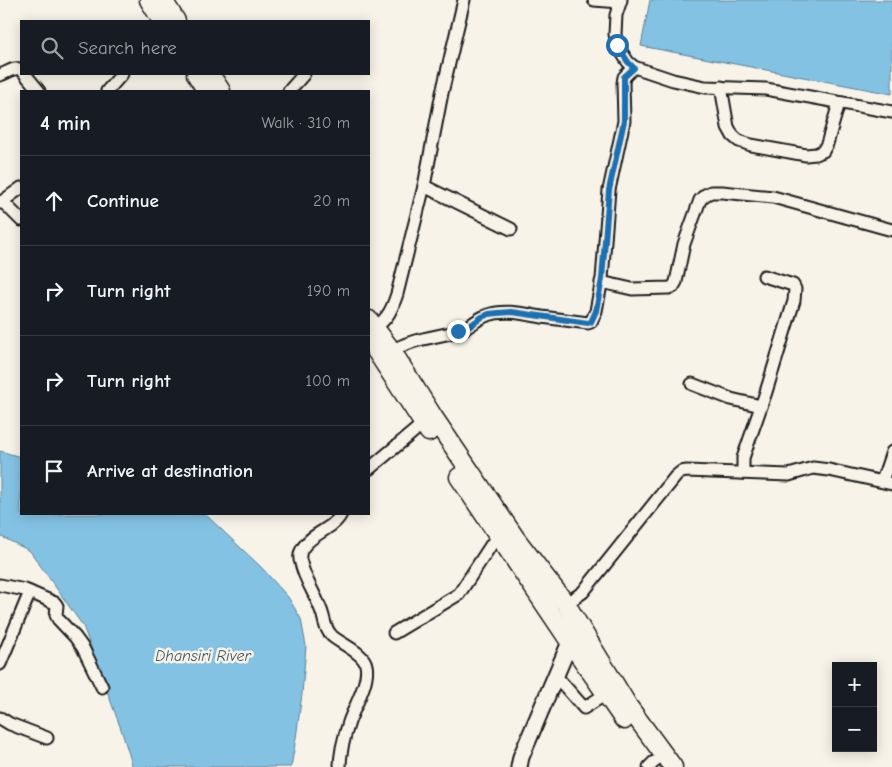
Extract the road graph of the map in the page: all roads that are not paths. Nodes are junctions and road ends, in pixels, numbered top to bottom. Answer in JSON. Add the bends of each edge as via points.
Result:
{"nodes":[{"id":1,"x":149,"y":0,"type":"edge"},
{"id":2,"x":163,"y":0,"type":"edge"},
{"id":3,"x":464,"y":0,"type":"edge"},
{"id":4,"x":594,"y":0,"type":"edge"},
{"id":5,"x":620,"y":1,"type":"edge"},
{"id":6,"x":161,"y":20,"type":"edge"},
{"id":7,"x":175,"y":20,"type":"edge"},
{"id":8,"x":634,"y":68,"type":"junction"},
{"id":9,"x":20,"y":69,"type":"edge"},
{"id":10,"x":0,"y":75,"type":"edge"},
{"id":11,"x":26,"y":75,"type":"edge"},
{"id":12,"x":121,"y":75,"type":"edge"},
{"id":13,"x":197,"y":75,"type":"edge"},
{"id":14,"x":211,"y":75,"type":"edge"},
{"id":15,"x":303,"y":75,"type":"edge"},
{"id":16,"x":721,"y":87,"type":"junction"},
{"id":17,"x":39,"y":90,"type":"edge"},
{"id":18,"x":108,"y":90,"type":"edge"},
{"id":19,"x":206,"y":90,"type":"edge"},
{"id":20,"x":220,"y":90,"type":"edge"},
{"id":21,"x":290,"y":90,"type":"edge"},
{"id":22,"x":839,"y":103,"type":"junction"},
{"id":23,"x":892,"y":112,"type":"edge"},
{"id":24,"x":424,"y":186,"type":"junction"},
{"id":25,"x":20,"y":189,"type":"edge"},
{"id":26,"x":2,"y":202,"type":"edge"},
{"id":27,"x":20,"y":219,"type":"edge"},
{"id":28,"x":511,"y":229,"type":"dead end"},
{"id":29,"x":892,"y":230,"type":"edge"},
{"id":30,"x":764,"y":276,"type":"dead end"},
{"id":31,"x":601,"y":282,"type":"junction"},
{"id":32,"x":370,"y":329,"type":"edge"},
{"id":33,"x":392,"y":351,"type":"junction"},
{"id":34,"x":692,"y":384,"type":"dead end"},
{"id":35,"x":761,"y":406,"type":"junction"},
{"id":36,"x":424,"y":423,"type":"junction"},
{"id":37,"x":892,"y":452,"type":"edge"},
{"id":38,"x":370,"y":468,"type":"edge"},
{"id":39,"x":743,"y":473,"type":"junction"},
{"id":40,"x":887,"y":483,"type":"edge"},
{"id":41,"x":340,"y":515,"type":"edge"},
{"id":42,"x":500,"y":537,"type":"junction"},
{"id":43,"x":0,"y":585,"type":"edge"},
{"id":44,"x":30,"y":592,"type":"junction"},
{"id":45,"x":566,"y":604,"type":"junction"},
{"id":46,"x":394,"y":633,"type":"dead end"},
{"id":47,"x":570,"y":642,"type":"junction"},
{"id":48,"x":0,"y":664,"type":"edge"},
{"id":49,"x":556,"y":675,"type":"junction"},
{"id":50,"x":102,"y":687,"type":"dead end"},
{"id":51,"x":606,"y":694,"type":"junction"},
{"id":52,"x":0,"y":718,"type":"edge"},
{"id":53,"x":47,"y":738,"type":"dead end"},
{"id":54,"x":654,"y":765,"type":"edge"},
{"id":55,"x":340,"y":767,"type":"edge"},
{"id":56,"x":519,"y":767,"type":"edge"},
{"id":57,"x":673,"y":767,"type":"edge"}],
"edges":[{"from":1,"to":6,"type":"main road"},
{"from":2,"to":7,"type":"main road"},
{"from":3,"to":24,"type":"street"},
{"from":4,"to":5,"type":"street"},
{"from":5,"to":8,"type":"street","via":[[616,15],[617,45]]},
{"from":8,"to":16,"type":"street","via":[[705,87]]},
{"from":8,"to":31,"type":"street","via":[[624,77],[624,121],[609,190]]},
{"from":9,"to":10,"type":"street"},
{"from":11,"to":17,"type":"street"},
{"from":12,"to":18,"type":"street"},
{"from":13,"to":19,"type":"main road"},
{"from":14,"to":20,"type":"main road"},
{"from":15,"to":21,"type":"street"},
{"from":16,"to":22,"type":"street","via":[[766,89]]},
{"from":16,"to":22,"type":"street","via":[[728,127],[739,141],[806,155],[823,151]]},
{"from":22,"to":23,"type":"street"},
{"from":24,"to":28,"type":"street"},
{"from":24,"to":32,"type":"street","via":[[391,311],[380,324]]},
{"from":25,"to":26,"type":"street"},
{"from":26,"to":27,"type":"street"},
{"from":29,"to":31,"type":"street","via":[[773,198],[711,192],[700,200],[684,244],[674,287],[632,289]]},
{"from":30,"to":35,"type":"street","via":[[793,285],[795,291]]},
{"from":31,"to":33,"type":"street","via":[[596,311],[588,323],[512,312],[489,314],[458,331],[412,341]]},
{"from":32,"to":33,"type":"main road"},
{"from":32,"to":36,"type":"main road"},
{"from":33,"to":45,"type":"main road","via":[[516,539]]},
{"from":34,"to":35,"type":"street"},
{"from":35,"to":39,"type":"street","via":[[743,458]]},
{"from":36,"to":38,"type":"street"},
{"from":36,"to":42,"type":"main road"},
{"from":37,"to":40,"type":"street"},
{"from":39,"to":40,"type":"street","via":[[789,475],[813,468]]},
{"from":39,"to":45,"type":"street","via":[[681,472],[583,592]]},
{"from":41,"to":55,"type":"street","via":[[308,542],[299,556],[328,631],[361,656],[366,664],[364,685],[349,722]]},
{"from":42,"to":46,"type":"street","via":[[493,542],[458,594]]},
{"from":42,"to":47,"type":"main road"},
{"from":43,"to":44,"type":"street"},
{"from":44,"to":48,"type":"street"},
{"from":44,"to":50,"type":"street","via":[[57,606],[58,619],[83,648]]},
{"from":45,"to":57,"type":"main road","via":[[628,706]]},
{"from":47,"to":49,"type":"street"},
{"from":47,"to":51,"type":"main road"},
{"from":49,"to":51,"type":"street","via":[[584,708]]},
{"from":49,"to":56,"type":"street"},
{"from":51,"to":54,"type":"main road"},
{"from":52,"to":53,"type":"street"}]}
